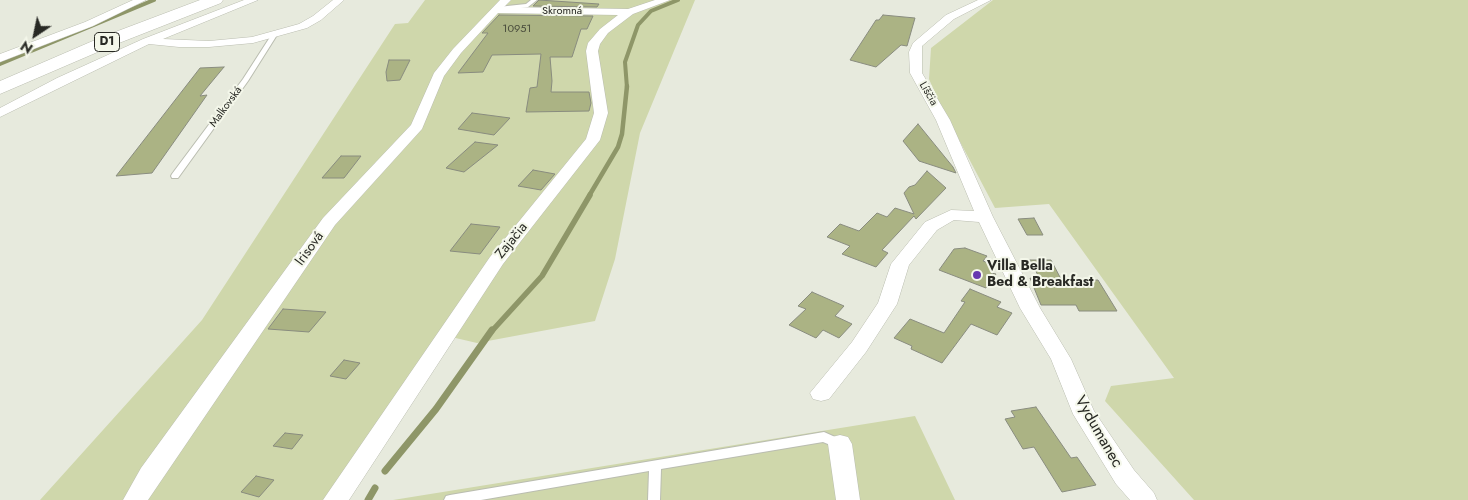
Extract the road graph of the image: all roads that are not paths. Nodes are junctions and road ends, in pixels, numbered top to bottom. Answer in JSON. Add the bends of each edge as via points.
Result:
{"nodes":[{"id":1,"x":141,"y":0,"type":"edge"},
{"id":2,"x":194,"y":0,"type":"edge"},
{"id":3,"x":215,"y":0,"type":"edge"},
{"id":4,"x":253,"y":0,"type":"edge"},
{"id":5,"x":339,"y":0,"type":"edge"},
{"id":6,"x":534,"y":0,"type":"edge"},
{"id":7,"x":665,"y":0,"type":"edge"},
{"id":8,"x":986,"y":0,"type":"edge"},
{"id":9,"x":501,"y":5,"type":"edge"},
{"id":10,"x":629,"y":12,"type":"junction"},
{"id":11,"x":274,"y":35,"type":"junction"},
{"id":12,"x":147,"y":41,"type":"junction"},
{"id":13,"x":0,"y":58,"type":"edge"},
{"id":14,"x":0,"y":77,"type":"edge"},
{"id":15,"x":0,"y":88,"type":"edge"},
{"id":16,"x":0,"y":113,"type":"edge"},
{"id":17,"x":175,"y":176,"type":"dead end"},
{"id":18,"x":985,"y":217,"type":"junction"},
{"id":19,"x":1060,"y":359,"type":"joint"},
{"id":20,"x":821,"y":394,"type":"dead end"},
{"id":21,"x":840,"y":444,"type":"joint"},
{"id":22,"x":655,"y":467,"type":"junction"},
{"id":23,"x":465,"y":499,"type":"edge"},
{"id":24,"x":135,"y":500,"type":"edge"},
{"id":25,"x":335,"y":500,"type":"edge"},
{"id":26,"x":450,"y":500,"type":"edge"},
{"id":27,"x":654,"y":500,"type":"edge"},
{"id":28,"x":848,"y":500,"type":"edge"},
{"id":29,"x":1146,"y":500,"type":"edge"}],
"edges":[{"from":1,"to":13,"type":"street"},
{"from":2,"to":14,"type":"highway","number":"D1"},
{"from":3,"to":15,"type":"highway","number":"D1","via":[[108,41]]},
{"from":4,"to":12,"type":"street"},
{"from":5,"to":11,"type":"street","via":[[303,26]]},
{"from":6,"to":9,"type":"lane","name":"Skromná","via":[[528,4]]},
{"from":7,"to":10,"type":"street","name":"Zajačia"},
{"from":8,"to":18,"type":"street","name":"Líščia","via":[[950,17],[917,45],[915,52],[918,77],[943,120]]},
{"from":9,"to":10,"type":"street","name":"Skromná"},
{"from":9,"to":24,"type":"street","name":"Irisová","via":[[438,76],[417,126],[329,222]]},
{"from":10,"to":25,"type":"street","name":"Zajačia","via":[[594,43],[592,51],[600,113],[593,140],[496,261]]},
{"from":11,"to":12,"type":"street","via":[[218,44]]},
{"from":11,"to":17,"type":"lane","name":"Malkovská","via":[[246,80]]},
{"from":12,"to":16,"type":"street"},
{"from":18,"to":19,"type":"street","name":"Líščia","via":[[1030,308]]},
{"from":18,"to":20,"type":"street","via":[[951,215],[932,226],[900,264],[887,304],[859,347]]},
{"from":19,"to":29,"type":"street","name":"Vydumanec","via":[[1084,414],[1125,477]]},
{"from":21,"to":22,"type":"lane","via":[[824,437]]},
{"from":21,"to":28,"type":"street"},
{"from":22,"to":23,"type":"lane"},
{"from":22,"to":27,"type":"lane"},
{"from":23,"to":26,"type":"lane"}]}
